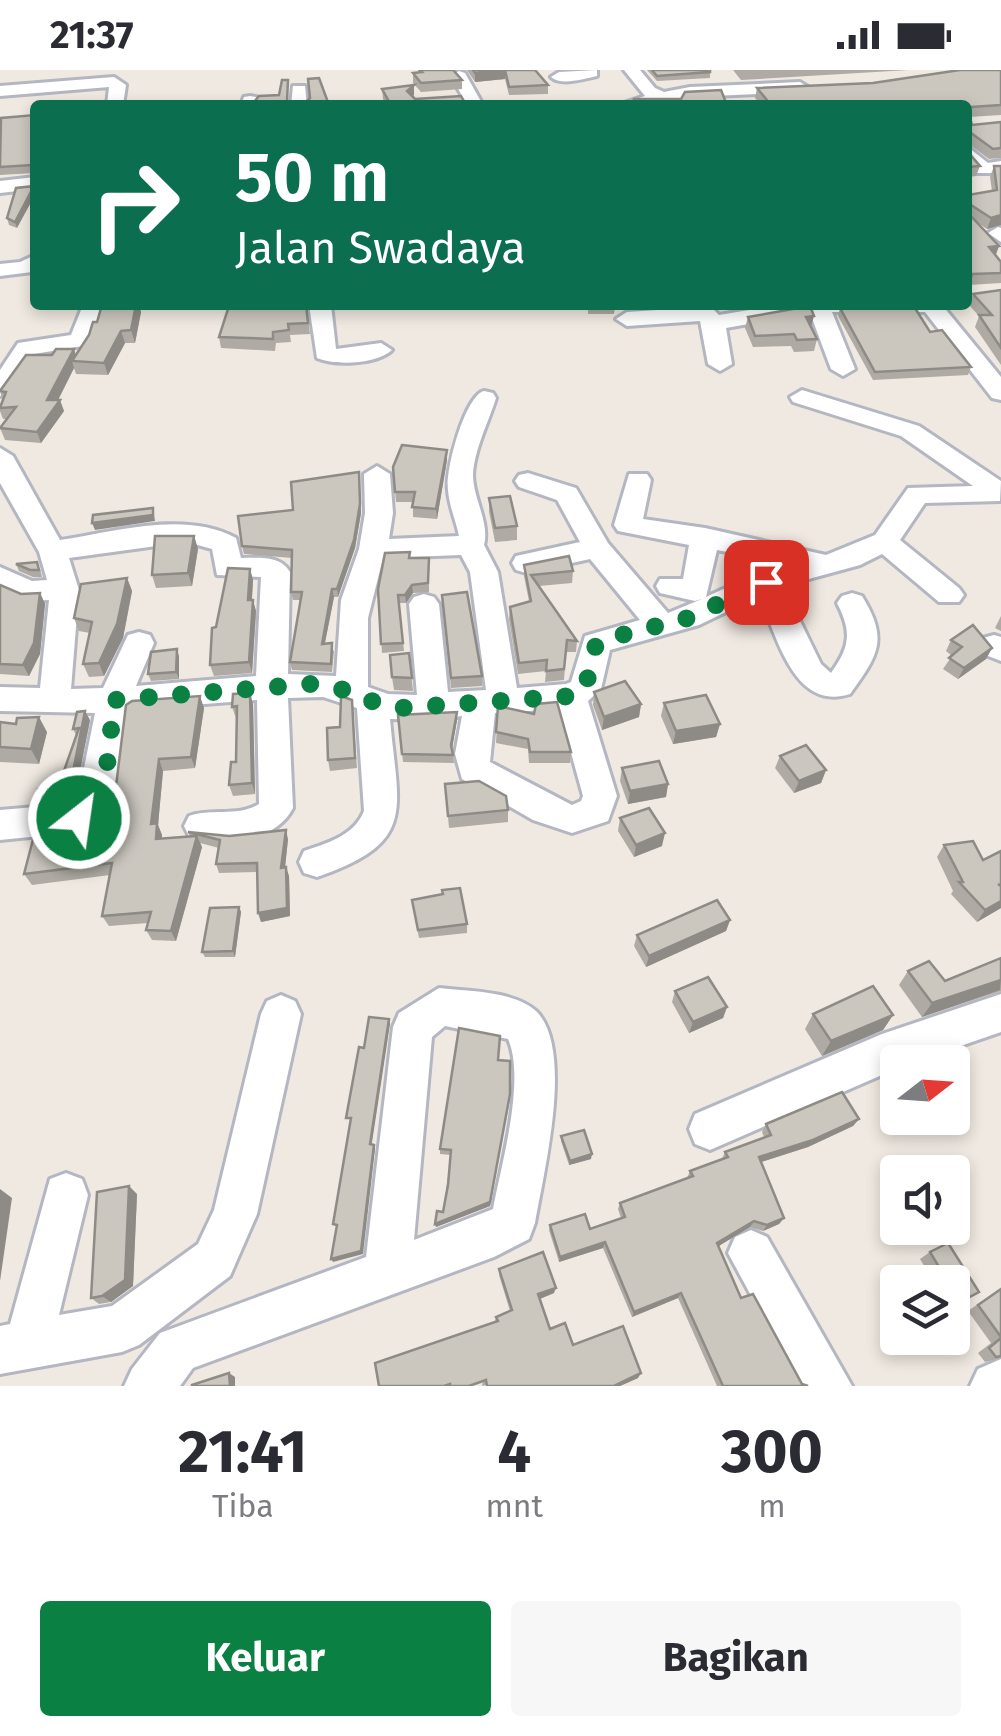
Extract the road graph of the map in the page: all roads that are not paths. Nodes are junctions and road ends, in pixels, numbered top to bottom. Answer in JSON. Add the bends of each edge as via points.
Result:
{"nodes":[{"id":1,"x":46,"y":70,"type":"edge"},
{"id":2,"x":632,"y":70,"type":"edge"},
{"id":3,"x":746,"y":70,"type":"edge"},
{"id":4,"x":0,"y":74,"type":"edge"},
{"id":5,"x":590,"y":74,"type":"dead end"},
{"id":6,"x":460,"y":76,"type":"edge"},
{"id":7,"x":72,"y":77,"type":"edge"},
{"id":8,"x":559,"y":79,"type":"edge"},
{"id":9,"x":811,"y":86,"type":"edge"},
{"id":10,"x":752,"y":89,"type":"junction"},
{"id":11,"x":0,"y":91,"type":"edge"},
{"id":12,"x":657,"y":96,"type":"junction"},
{"id":13,"x":116,"y":100,"type":"edge"},
{"id":14,"x":466,"y":100,"type":"edge"},
{"id":15,"x":643,"y":100,"type":"edge"},
{"id":16,"x":669,"y":100,"type":"edge"},
{"id":17,"x":972,"y":156,"type":"edge"},
{"id":18,"x":990,"y":176,"type":"edge"},
{"id":19,"x":30,"y":184,"type":"edge"},
{"id":20,"x":0,"y":188,"type":"edge"},
{"id":21,"x":30,"y":264,"type":"edge"},
{"id":22,"x":0,"y":270,"type":"edge"},
{"id":23,"x":91,"y":310,"type":"edge"},
{"id":24,"x":321,"y":310,"type":"edge"},
{"id":25,"x":756,"y":310,"type":"edge"},
{"id":26,"x":820,"y":310,"type":"edge"},
{"id":27,"x":935,"y":310,"type":"edge"},
{"id":28,"x":706,"y":314,"type":"edge"},
{"id":29,"x":627,"y":318,"type":"dead end"},
{"id":30,"x":1001,"y":348,"type":"edge"},
{"id":31,"x":381,"y":350,"type":"dead end"},
{"id":32,"x":968,"y":350,"type":"junction"},
{"id":33,"x":720,"y":364,"type":"dead end"},
{"id":34,"x":844,"y":369,"type":"dead end"},
{"id":35,"x":0,"y":389,"type":"edge"},
{"id":36,"x":1001,"y":393,"type":"edge"},
{"id":37,"x":802,"y":397,"type":"dead end"},
{"id":38,"x":484,"y":398,"type":"dead end"},
{"id":39,"x":0,"y":456,"type":"edge"},
{"id":40,"x":377,"y":474,"type":"dead end"},
{"id":41,"x":638,"y":480,"type":"dead end"},
{"id":42,"x":528,"y":481,"type":"dead end"},
{"id":43,"x":1000,"y":491,"type":"edge"},
{"id":44,"x":0,"y":514,"type":"edge"},
{"id":45,"x":30,"y":516,"type":"junction"},
{"id":46,"x":705,"y":537,"type":"junction"},
{"id":47,"x":885,"y":542,"type":"junction"},
{"id":48,"x":470,"y":544,"type":"junction"},
{"id":49,"x":597,"y":548,"type":"junction"},
{"id":50,"x":373,"y":549,"type":"junction"},
{"id":51,"x":53,"y":551,"type":"junction"},
{"id":52,"x":526,"y":563,"type":"edge"},
{"id":53,"x":822,"y":564,"type":"junction"},
{"id":54,"x":0,"y":577,"type":"edge"},
{"id":55,"x":766,"y":582,"type":"junction"},
{"id":56,"x":670,"y":586,"type":"dead end"},
{"id":57,"x":64,"y":590,"type":"junction"},
{"id":58,"x":949,"y":595,"type":"dead end"},
{"id":59,"x":852,"y":603,"type":"dead end"},
{"id":60,"x":424,"y":604,"type":"dead end"},
{"id":61,"x":661,"y":625,"type":"junction"},
{"id":62,"x":139,"y":643,"type":"dead end"},
{"id":63,"x":273,"y":685,"type":"junction"},
{"id":64,"x":362,"y":696,"type":"junction"},
{"id":65,"x":571,"y":696,"type":"junction"},
{"id":66,"x":0,"y":699,"type":"edge"},
{"id":67,"x":114,"y":700,"type":"junction"},
{"id":68,"x":54,"y":702,"type":"junction"},
{"id":69,"x":492,"y":704,"type":"junction"},
{"id":70,"x":434,"y":708,"type":"junction"},
{"id":71,"x":0,"y":825,"type":"edge"},
{"id":72,"x":200,"y":826,"type":"dead end"},
{"id":73,"x":317,"y":862,"type":"dead end"},
{"id":74,"x":1001,"y":1013,"type":"edge"},
{"id":75,"x":281,"y":1014,"type":"dead end"},
{"id":76,"x":710,"y":1129,"type":"dead end"},
{"id":77,"x":66,"y":1195,"type":"dead end"},
{"id":78,"x":750,"y":1253,"type":"dead end"},
{"id":79,"x":388,"y":1270,"type":"junction"},
{"id":80,"x":14,"y":1348,"type":"edge"},
{"id":81,"x":150,"y":1386,"type":"edge"},
{"id":82,"x":826,"y":1386,"type":"edge"}],
"edges":[{"from":1,"to":4,"type":"street"},
{"from":2,"to":12,"type":"street"},
{"from":3,"to":10,"type":"street"},
{"from":5,"to":8,"type":"street"},
{"from":6,"to":14,"type":"street"},
{"from":7,"to":11,"type":"street"},
{"from":7,"to":13,"type":"street","via":[[114,82]]},
{"from":9,"to":10,"type":"street"},
{"from":10,"to":12,"type":"street"},
{"from":12,"to":15,"type":"street"},
{"from":12,"to":16,"type":"street"},
{"from":17,"to":18,"type":"street"},
{"from":19,"to":20,"type":"street"},
{"from":21,"to":22,"type":"street"},
{"from":23,"to":35,"type":"street","via":[[80,340],[22,352]]},
{"from":24,"to":31,"type":"street","via":[[325,354]]},
{"from":25,"to":28,"type":"street"},
{"from":26,"to":34,"type":"street"},
{"from":27,"to":32,"type":"street"},
{"from":28,"to":29,"type":"street"},
{"from":28,"to":33,"type":"street"},
{"from":30,"to":32,"type":"street"},
{"from":32,"to":36,"type":"street"},
{"from":37,"to":43,"type":"street","via":[[910,431]]},
{"from":38,"to":48,"type":"street","via":[[460,470]]},
{"from":39,"to":45,"type":"street"},
{"from":40,"to":50,"type":"street"},
{"from":41,"to":46,"type":"street","via":[[628,525],[639,540]]},
{"from":42,"to":49,"type":"street","via":[[567,494]]},
{"from":43,"to":47,"type":"street","via":[[916,494]]},
{"from":44,"to":45,"type":"street"},
{"from":45,"to":51,"type":"street"},
{"from":46,"to":53,"type":"street"},
{"from":46,"to":56,"type":"street","via":[[695,591]]},
{"from":47,"to":53,"type":"street"},
{"from":47,"to":58,"type":"street"},
{"from":48,"to":50,"type":"street"},
{"from":48,"to":69,"type":"street","via":[[484,572]]},
{"from":49,"to":52,"type":"street"},
{"from":49,"to":61,"type":"street"},
{"from":50,"to":64,"type":"street","via":[[354,604]]},
{"from":51,"to":57,"type":"street"},
{"from":51,"to":63,"type":"street","via":[[210,535],[226,545],[228,568],[274,569]]},
{"from":53,"to":55,"type":"street"},
{"from":54,"to":57,"type":"street","via":[[28,591]]},
{"from":55,"to":59,"type":"street","via":[[809,671],[826,687],[838,686],[863,652],[866,628]]},
{"from":55,"to":61,"type":"street"},
{"from":57,"to":68,"type":"street"},
{"from":60,"to":70,"type":"street"},
{"from":61,"to":65,"type":"street","via":[[596,644],[585,689]]},
{"from":62,"to":67,"type":"street"},
{"from":63,"to":64,"type":"street","via":[[326,684]]},
{"from":63,"to":67,"type":"street"},
{"from":63,"to":72,"type":"street","via":[[276,808],[266,820]]},
{"from":64,"to":70,"type":"street","via":[[393,708]]},
{"from":64,"to":73,"type":"street","via":[[380,797],[378,823],[365,841]]},
{"from":65,"to":69,"type":"street"},
{"from":65,"to":69,"type":"street","via":[[600,796],[596,811],[572,819],[474,769],[472,754]]},
{"from":66,"to":68,"type":"street"},
{"from":67,"to":68,"type":"street"},
{"from":67,"to":71,"type":"street","via":[[101,782],[87,813]]},
{"from":69,"to":70,"type":"street"},
{"from":74,"to":76,"type":"street","via":[[850,1066]]},
{"from":75,"to":80,"type":"street","via":[[236,1214],[214,1260],[122,1328]]},
{"from":77,"to":80,"type":"street"},
{"from":78,"to":82,"type":"street"},
{"from":79,"to":79,"type":"street","via":[[413,1027],[439,1008],[522,1024],[533,1040],[534,1082],[513,1223]]},
{"from":79,"to":81,"type":"street","via":[[176,1350]]}]}
